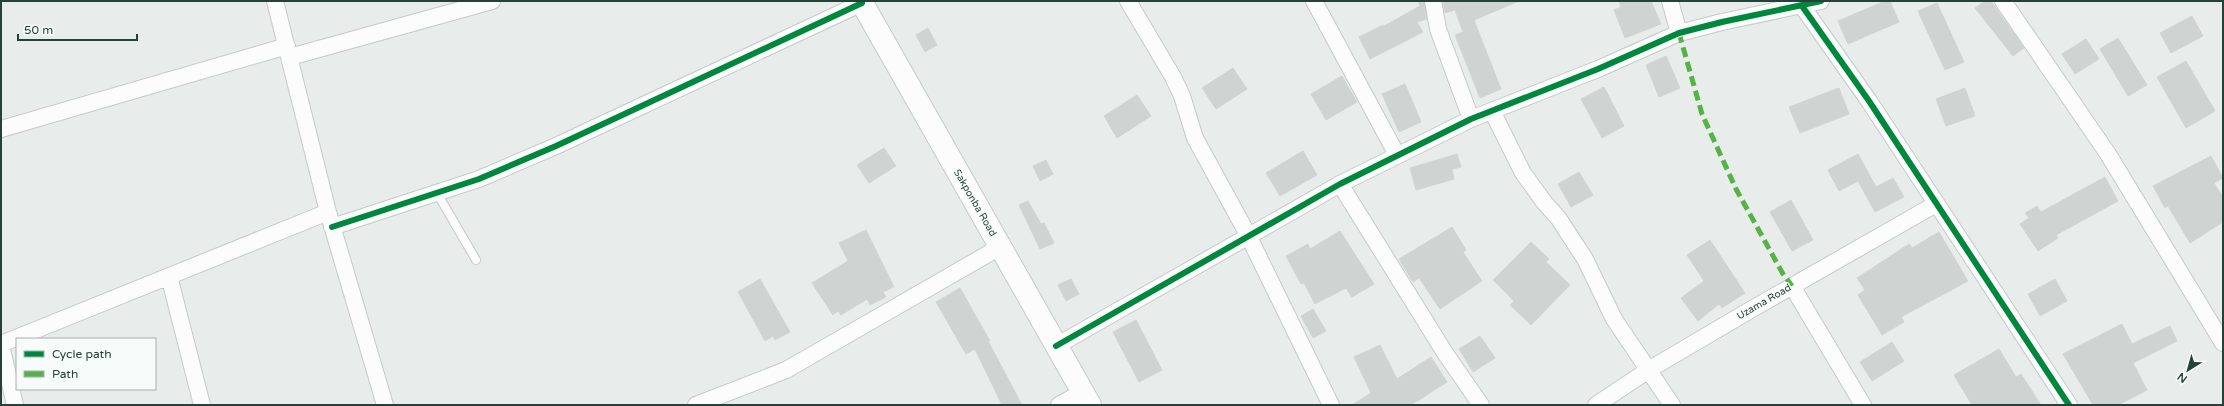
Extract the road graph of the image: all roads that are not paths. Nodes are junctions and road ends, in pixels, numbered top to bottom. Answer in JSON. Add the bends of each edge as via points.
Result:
{"nodes":[{"id":1,"x":275,"y":1,"type":"edge"},
{"id":2,"x":492,"y":1,"type":"edge"},
{"id":3,"x":1128,"y":1,"type":"edge"},
{"id":4,"x":1314,"y":1,"type":"edge"},
{"id":5,"x":1433,"y":1,"type":"edge"},
{"id":6,"x":1670,"y":1,"type":"edge"},
{"id":7,"x":1821,"y":1,"type":"edge"},
{"id":8,"x":2003,"y":1,"type":"edge"},
{"id":9,"x":861,"y":2,"type":"edge"},
{"id":10,"x":1802,"y":6,"type":"junction"},
{"id":11,"x":1679,"y":33,"type":"junction"},
{"id":12,"x":289,"y":52,"type":"junction"},
{"id":13,"x":1492,"y":111,"type":"junction"},
{"id":14,"x":1471,"y":120,"type":"junction"},
{"id":15,"x":1,"y":129,"type":"edge"},
{"id":16,"x":1397,"y":155,"type":"junction"},
{"id":17,"x":1340,"y":184,"type":"junction"},
{"id":18,"x":437,"y":193,"type":"junction"},
{"id":19,"x":1936,"y":204,"type":"junction"},
{"id":20,"x":330,"y":220,"type":"junction"},
{"id":21,"x":1248,"y":235,"type":"junction"},
{"id":22,"x":1000,"y":247,"type":"junction"},
{"id":23,"x":476,"y":260,"type":"dead end"},
{"id":24,"x":169,"y":276,"type":"junction"},
{"id":25,"x":1792,"y":286,"type":"junction"},
{"id":26,"x":2223,"y":343,"type":"edge"},
{"id":27,"x":1,"y":344,"type":"edge"},
{"id":28,"x":1056,"y":346,"type":"junction"},
{"id":29,"x":1650,"y":369,"type":"junction"},
{"id":30,"x":1086,"y":399,"type":"edge"},
{"id":31,"x":15,"y":405,"type":"edge"},
{"id":32,"x":202,"y":405,"type":"edge"},
{"id":33,"x":385,"y":405,"type":"edge"},
{"id":34,"x":696,"y":405,"type":"edge"},
{"id":35,"x":1059,"y":405,"type":"edge"},
{"id":36,"x":1331,"y":405,"type":"edge"},
{"id":37,"x":1481,"y":405,"type":"edge"},
{"id":38,"x":1596,"y":405,"type":"edge"},
{"id":39,"x":1672,"y":405,"type":"edge"},
{"id":40,"x":1863,"y":405,"type":"edge"},
{"id":41,"x":2069,"y":405,"type":"edge"}],
"edges":[{"from":1,"to":12,"type":"street"},
{"from":2,"to":12,"type":"street"},
{"from":3,"to":21,"type":"street","via":[[1173,77],[1184,102],[1194,138]]},
{"from":4,"to":16,"type":"street"},
{"from":5,"to":14,"type":"street","via":[[1438,29]]},
{"from":6,"to":11,"type":"street"},
{"from":7,"to":10,"type":"street"},
{"from":8,"to":26,"type":"street","via":[[2108,154]]},
{"from":9,"to":18,"type":"street","via":[[556,146],[479,179]]},
{"from":9,"to":22,"type":"main road","name":"Sakponba Road"},
{"from":10,"to":11,"type":"street"},
{"from":10,"to":19,"type":"street","via":[[1869,101]]},
{"from":11,"to":13,"type":"street","via":[[1598,69]]},
{"from":12,"to":15,"type":"street"},
{"from":12,"to":20,"type":"street"},
{"from":13,"to":14,"type":"street"},
{"from":13,"to":29,"type":"street","via":[[1523,173],[1559,219],[1585,259],[1614,319]]},
{"from":14,"to":16,"type":"street"},
{"from":16,"to":17,"type":"street"},
{"from":17,"to":21,"type":"street"},
{"from":17,"to":37,"type":"street","via":[[1445,353]]},
{"from":18,"to":20,"type":"street"},
{"from":18,"to":23,"type":"lane"},
{"from":19,"to":25,"type":"street","name":"Uzama Road"},
{"from":19,"to":41,"type":"street"},
{"from":20,"to":24,"type":"street"},
{"from":20,"to":33,"type":"street"},
{"from":21,"to":28,"type":"street"},
{"from":21,"to":36,"type":"street"},
{"from":22,"to":28,"type":"main road","name":"Sakponba Road"},
{"from":22,"to":34,"type":"street","via":[[786,370]]},
{"from":24,"to":27,"type":"street"},
{"from":24,"to":32,"type":"street"},
{"from":25,"to":29,"type":"street","name":"Uzama Road"},
{"from":25,"to":40,"type":"street"},
{"from":27,"to":31,"type":"street"},
{"from":28,"to":30,"type":"main road","name":"Sakponba Road"},
{"from":29,"to":38,"type":"street","name":"Uzama Road"},
{"from":29,"to":39,"type":"street"},
{"from":30,"to":35,"type":"street"}]}
